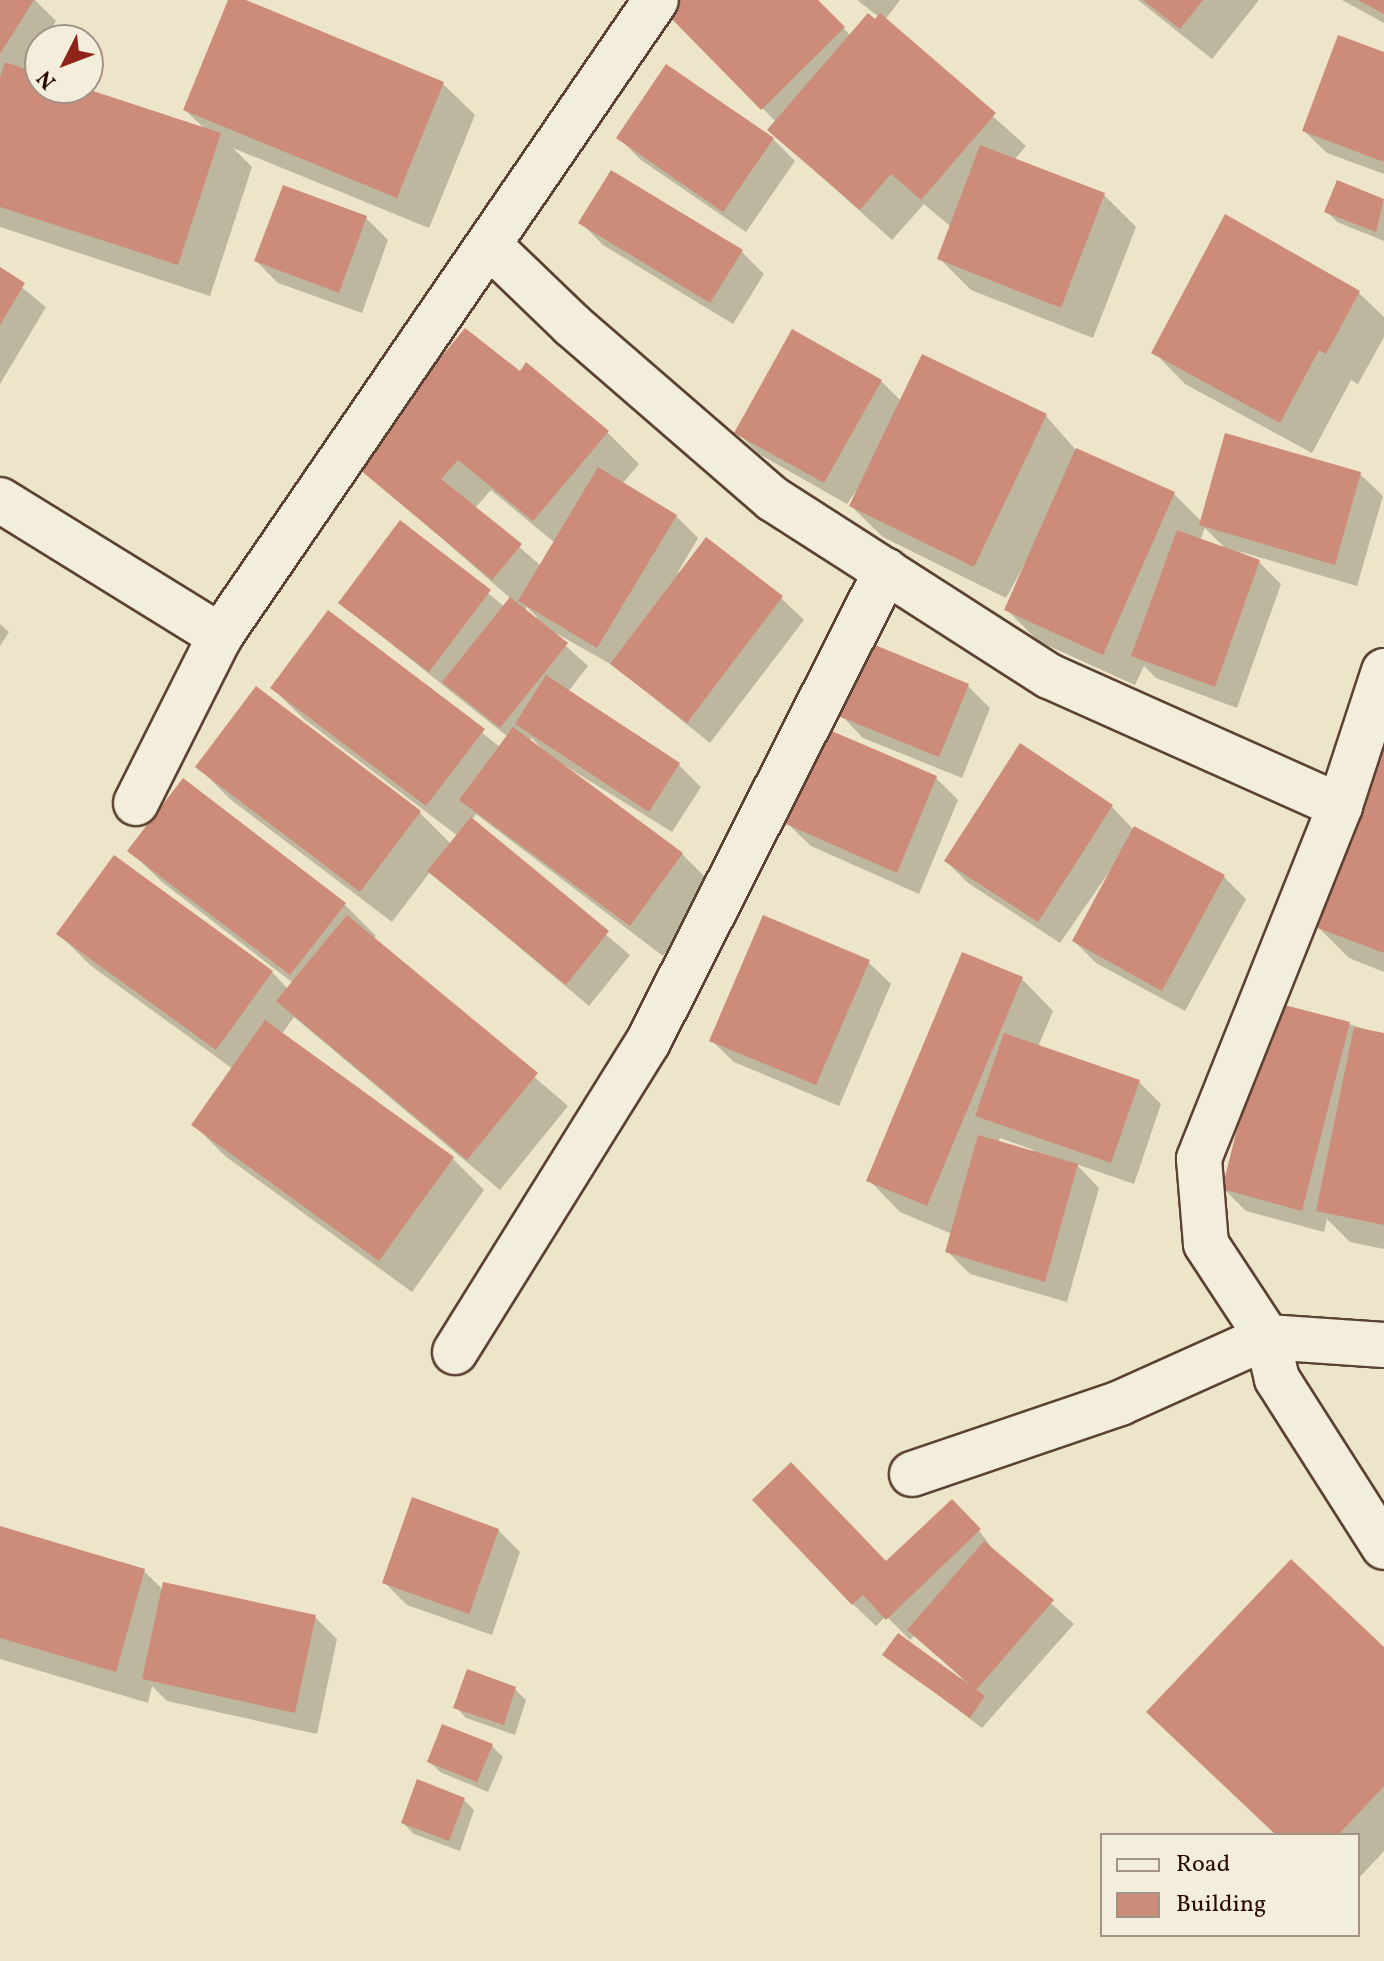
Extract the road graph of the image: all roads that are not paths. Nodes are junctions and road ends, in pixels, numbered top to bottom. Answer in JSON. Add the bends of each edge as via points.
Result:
{"nodes":[{"id":1,"x":656,"y":0,"type":"edge"},
{"id":2,"x":490,"y":246,"type":"junction"},
{"id":3,"x":0,"y":500,"type":"edge"},
{"id":4,"x":886,"y":571,"type":"junction"},
{"id":5,"x":220,"y":636,"type":"junction"},
{"id":6,"x":1384,"y":673,"type":"edge"},
{"id":7,"x":136,"y":803,"type":"dead end"},
{"id":8,"x":1340,"y":806,"type":"junction"},
{"id":9,"x":1267,"y":1337,"type":"junction"},
{"id":10,"x":1384,"y":1345,"type":"edge"},
{"id":11,"x":455,"y":1352,"type":"dead end"},
{"id":12,"x":912,"y":1474,"type":"dead end"},
{"id":13,"x":1384,"y":1547,"type":"edge"}],
"edges":[{"from":1,"to":2,"type":"street"},
{"from":2,"to":4,"type":"street","via":[[572,325],[773,499]]},
{"from":2,"to":5,"type":"street"},
{"from":3,"to":5,"type":"street"},
{"from":4,"to":8,"type":"street","via":[[1049,676]]},
{"from":4,"to":11,"type":"street","via":[[648,1042]]},
{"from":5,"to":7,"type":"street"},
{"from":6,"to":8,"type":"street"},
{"from":8,"to":9,"type":"street","via":[[1199,1159],[1206,1244]]},
{"from":9,"to":10,"type":"street"},
{"from":9,"to":12,"type":"street","via":[[1120,1403]]},
{"from":9,"to":13,"type":"street","via":[[1277,1379]]}]}
